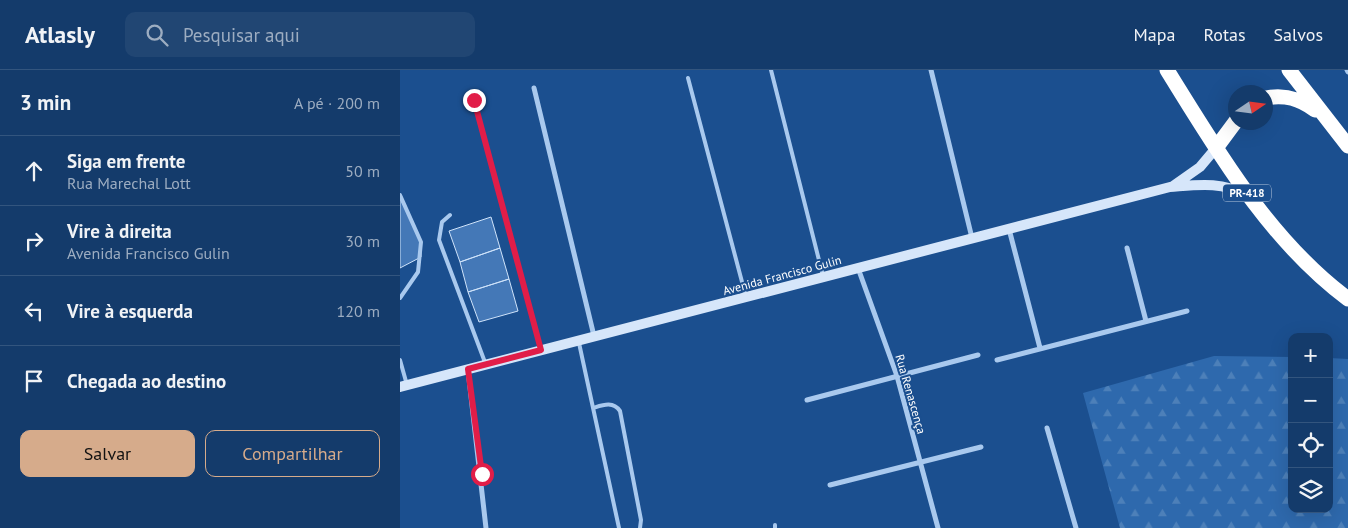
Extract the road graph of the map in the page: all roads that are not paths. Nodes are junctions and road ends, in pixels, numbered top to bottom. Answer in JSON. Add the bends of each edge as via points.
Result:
{"nodes":[{"id":1,"x":771,"y":70,"type":"edge"},
{"id":2,"x":931,"y":70,"type":"edge"},
{"id":3,"x":1166,"y":70,"type":"edge"},
{"id":4,"x":1288,"y":70,"type":"edge"},
{"id":5,"x":688,"y":78,"type":"dead end"},
{"id":6,"x":534,"y":88,"type":"dead end"},
{"id":7,"x":1273,"y":97,"type":"edge"},
{"id":8,"x":474,"y":100,"type":"dead end"},
{"id":9,"x":1325,"y":116,"type":"junction"},
{"id":10,"x":1229,"y":130,"type":"edge"},
{"id":11,"x":1348,"y":146,"type":"edge"},
{"id":12,"x":1216,"y":148,"type":"junction"},
{"id":13,"x":1170,"y":188,"type":"junction"},
{"id":14,"x":400,"y":195,"type":"edge"},
{"id":15,"x":1250,"y":197,"type":"junction"},
{"id":16,"x":450,"y":215,"type":"dead end"},
{"id":17,"x":1009,"y":229,"type":"junction"},
{"id":18,"x":972,"y":239,"type":"junction"},
{"id":19,"x":1127,"y":248,"type":"dead end"},
{"id":20,"x":858,"y":268,"type":"junction"},
{"id":21,"x":823,"y":277,"type":"junction"},
{"id":22,"x":746,"y":297,"type":"junction"},
{"id":23,"x":400,"y":298,"type":"edge"},
{"id":24,"x":1348,"y":299,"type":"edge"},
{"id":25,"x":1187,"y":311,"type":"dead end"},
{"id":26,"x":1146,"y":321,"type":"junction"},
{"id":27,"x":594,"y":336,"type":"junction"},
{"id":28,"x":578,"y":341,"type":"junction"},
{"id":29,"x":1040,"y":348,"type":"junction"},
{"id":30,"x":541,"y":350,"type":"junction"},
{"id":31,"x":978,"y":355,"type":"dead end"},
{"id":32,"x":400,"y":360,"type":"edge"},
{"id":33,"x":997,"y":360,"type":"dead end"},
{"id":34,"x":486,"y":364,"type":"junction"},
{"id":35,"x":468,"y":369,"type":"junction"},
{"id":36,"x":897,"y":376,"type":"junction"},
{"id":37,"x":404,"y":386,"type":"edge"},
{"id":38,"x":807,"y":400,"type":"dead end"},
{"id":39,"x":593,"y":408,"type":"junction"},
{"id":40,"x":1047,"y":428,"type":"dead end"},
{"id":41,"x":981,"y":447,"type":"dead end"},
{"id":42,"x":920,"y":462,"type":"junction"},
{"id":43,"x":830,"y":485,"type":"dead end"},
{"id":44,"x":486,"y":528,"type":"edge"},
{"id":45,"x":619,"y":528,"type":"edge"},
{"id":46,"x":640,"y":528,"type":"edge"},
{"id":47,"x":938,"y":528,"type":"edge"},
{"id":48,"x":1076,"y":528,"type":"edge"}],
"edges":[{"from":1,"to":21,"type":"lane"},
{"from":2,"to":18,"type":"street"},
{"from":3,"to":12,"type":"highway","number":"PR-418"},
{"from":4,"to":9,"type":"highway"},
{"from":5,"to":22,"type":"lane"},
{"from":6,"to":27,"type":"street"},
{"from":7,"to":9,"type":"highway","via":[[1304,102]]},
{"from":8,"to":30,"type":"lane"},
{"from":9,"to":11,"type":"highway"},
{"from":10,"to":12,"type":"highway"},
{"from":12,"to":13,"type":"street","name":"Avenida Francisco Gulin","via":[[1200,167]]},
{"from":12,"to":15,"type":"highway","number":"PR-418"},
{"from":13,"to":15,"type":"street","name":"Avenida Francisco Gulin","via":[[1220,185]]},
{"from":13,"to":17,"type":"street","name":"Avenida Francisco Gulin"},
{"from":14,"to":23,"type":"lane","via":[[421,242],[418,272]]},
{"from":15,"to":24,"type":"highway","number":"PR-418","via":[[1296,254]]},
{"from":16,"to":34,"type":"lane","via":[[442,222],[439,240]]},
{"from":17,"to":18,"type":"street","name":"Avenida Francisco Gulin"},
{"from":17,"to":29,"type":"street"},
{"from":18,"to":20,"type":"street","name":"Avenida Francisco Gulin"},
{"from":19,"to":26,"type":"street"},
{"from":20,"to":21,"type":"street","name":"Avenida Francisco Gulin"},
{"from":20,"to":36,"type":"street","name":"Rua Renascença"},
{"from":21,"to":22,"type":"street","name":"Avenida Francisco Gulin"},
{"from":22,"to":27,"type":"street","name":"Avenida Francisco Gulin"},
{"from":25,"to":26,"type":"street"},
{"from":26,"to":29,"type":"street"},
{"from":27,"to":28,"type":"street","name":"Avenida Francisco Gulin"},
{"from":28,"to":30,"type":"street","name":"Avenida Francisco Gulin"},
{"from":28,"to":39,"type":"lane"},
{"from":29,"to":33,"type":"street"},
{"from":30,"to":34,"type":"street","name":"Avenida Francisco Gulin"},
{"from":31,"to":36,"type":"street"},
{"from":32,"to":37,"type":"lane"},
{"from":34,"to":35,"type":"street","name":"Avenida Francisco Gulin"},
{"from":35,"to":37,"type":"street","name":"Avenida Francisco Gulin"},
{"from":35,"to":44,"type":"street"},
{"from":36,"to":38,"type":"street"},
{"from":36,"to":42,"type":"street","name":"Rua Renascença"},
{"from":39,"to":45,"type":"lane"},
{"from":39,"to":46,"type":"lane","via":[[611,404],[620,411]]},
{"from":40,"to":48,"type":"street"},
{"from":41,"to":42,"type":"street"},
{"from":42,"to":43,"type":"street"},
{"from":42,"to":47,"type":"street","name":"Rua Renascença"}]}
